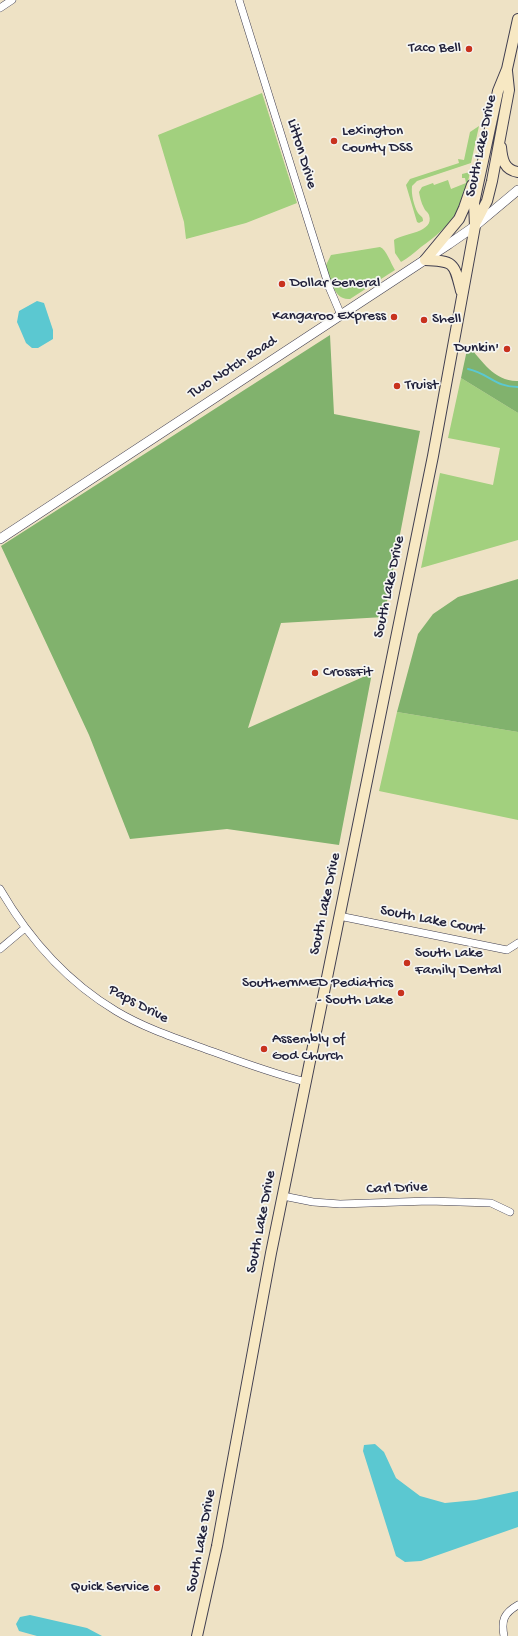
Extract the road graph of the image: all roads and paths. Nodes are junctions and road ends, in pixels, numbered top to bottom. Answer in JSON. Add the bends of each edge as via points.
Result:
{"nodes":[{"id":1,"x":12,"y":0,"type":"edge"},
{"id":2,"x":239,"y":0,"type":"edge"},
{"id":3,"x":0,"y":8,"type":"edge"},
{"id":4,"x":518,"y":19,"type":"edge"},
{"id":5,"x":507,"y":69,"type":"junction"},
{"id":6,"x":501,"y":128,"type":"junction"},
{"id":7,"x":482,"y":165,"type":"junction"},
{"id":8,"x":518,"y":172,"type":"edge"},
{"id":9,"x":518,"y":190,"type":"edge"},
{"id":10,"x":474,"y":226,"type":"junction"},
{"id":11,"x":425,"y":260,"type":"junction"},
{"id":12,"x":462,"y":296,"type":"junction"},
{"id":13,"x":341,"y":315,"type":"junction"},
{"id":14,"x":0,"y":539,"type":"edge"},
{"id":15,"x":0,"y":889,"type":"edge"},
{"id":16,"x":339,"y":916,"type":"junction"},
{"id":17,"x":25,"y":928,"type":"junction"},
{"id":18,"x":518,"y":943,"type":"edge"},
{"id":19,"x":0,"y":949,"type":"edge"},
{"id":20,"x":306,"y":1082,"type":"junction"},
{"id":21,"x":283,"y":1196,"type":"junction"},
{"id":22,"x":510,"y":1212,"type":"dead end"},
{"id":23,"x":518,"y":1605,"type":"edge"},
{"id":24,"x":198,"y":1636,"type":"edge"},
{"id":25,"x":504,"y":1636,"type":"edge"}],
"edges":[{"from":1,"to":3,"type":"street"},
{"from":2,"to":13,"type":"street","name":"Litton Drive","via":[[329,287]]},
{"from":4,"to":5,"type":"main road","name":"South Lake Drive"},
{"from":5,"to":6,"type":"main road","name":"South Lake Drive","via":[[509,90]]},
{"from":5,"to":7,"type":"main road","name":"South Lake Drive","via":[[498,91]]},
{"from":6,"to":8,"type":"main road","via":[[504,162],[509,169]]},
{"from":6,"to":10,"type":"main road","name":"South Lake Drive","via":[[487,202]]},
{"from":7,"to":10,"type":"main road","name":"South Lake Drive","via":[[474,203]]},
{"from":7,"to":11,"type":"main road","via":[[458,219]]},
{"from":9,"to":10,"type":"street","name":"Two Notch Road"},
{"from":10,"to":11,"type":"street","name":"Two Notch Road"},
{"from":10,"to":12,"type":"main road","name":"South Lake Drive"},
{"from":11,"to":12,"type":"main road","via":[[451,264],[457,274]]},
{"from":11,"to":13,"type":"street","name":"Two Notch Road"},
{"from":12,"to":16,"type":"main road","name":"South Lake Drive","via":[[433,456]]},
{"from":13,"to":14,"type":"street","name":"Two Notch Road"},
{"from":15,"to":17,"type":"street","name":"Paps Drive"},
{"from":16,"to":18,"type":"street","name":"South Lake Court","via":[[507,950]]},
{"from":16,"to":20,"type":"main road","name":"South Lake Drive"},
{"from":17,"to":19,"type":"street"},
{"from":17,"to":20,"type":"street","name":"Paps Drive","via":[[76,984],[117,1011],[170,1036],[261,1069]]},
{"from":20,"to":21,"type":"main road","name":"South Lake Drive"},
{"from":21,"to":22,"type":"street","name":"Carl Drive","via":[[340,1204],[429,1201],[484,1203]]},
{"from":21,"to":24,"type":"main road","name":"South Lake Drive"},
{"from":23,"to":25,"type":"street","via":[[505,1615]]}]}
